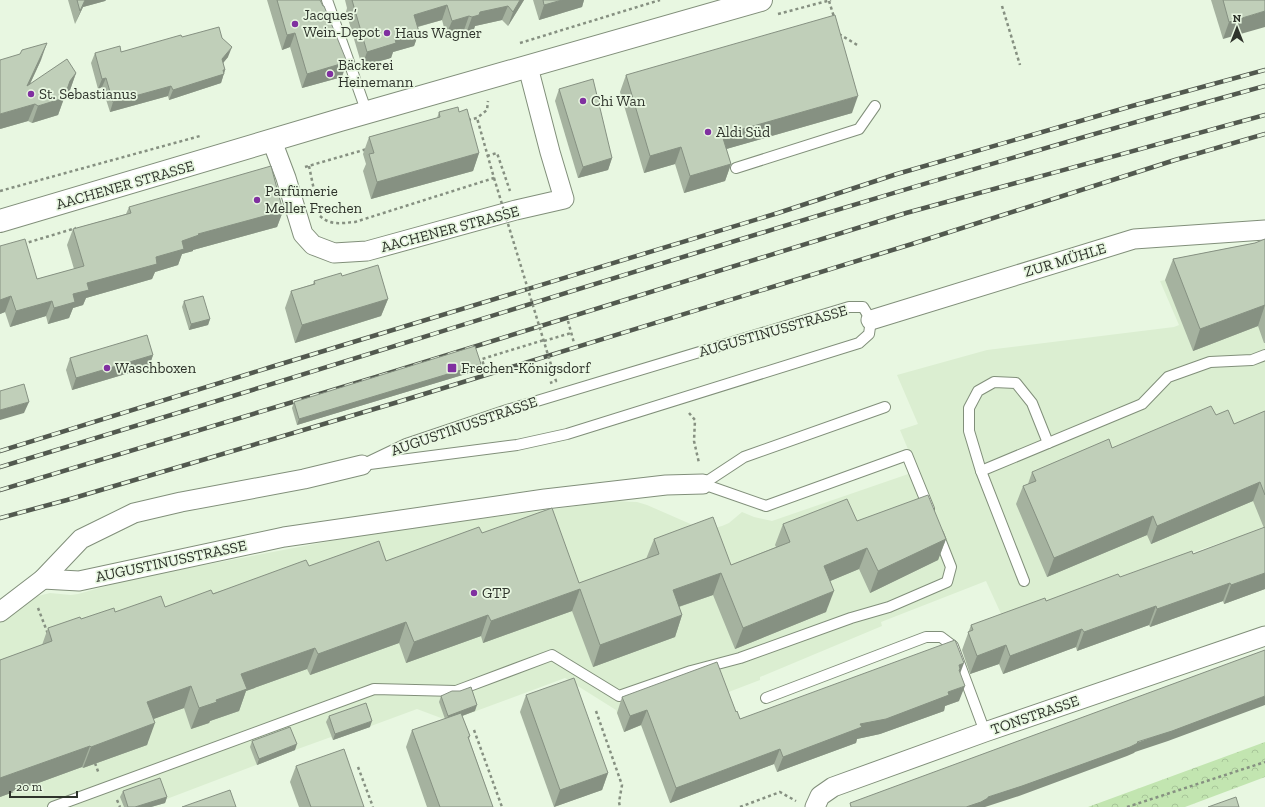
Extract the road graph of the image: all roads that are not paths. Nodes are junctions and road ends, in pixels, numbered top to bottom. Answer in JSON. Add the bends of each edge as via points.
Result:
{"nodes":[{"id":1,"x":327,"y":0,"type":"edge"},
{"id":2,"x":767,"y":8,"type":"edge"},
{"id":3,"x":528,"y":67,"type":"junction"},
{"id":4,"x":875,"y":106,"type":"dead end"},
{"id":5,"x":367,"y":113,"type":"junction"},
{"id":6,"x":272,"y":141,"type":"junction"},
{"id":7,"x":736,"y":168,"type":"dead end"},
{"id":8,"x":0,"y":221,"type":"edge"},
{"id":9,"x":1265,"y":230,"type":"edge"},
{"id":10,"x":871,"y":320,"type":"junction"},
{"id":11,"x":1265,"y":355,"type":"edge"},
{"id":12,"x":885,"y":407,"type":"dead end"},
{"id":13,"x":1048,"y":443,"type":"junction"},
{"id":14,"x":362,"y":465,"type":"junction"},
{"id":15,"x":981,"y":471,"type":"junction"},
{"id":16,"x":703,"y":484,"type":"junction"},
{"id":17,"x":1024,"y":581,"type":"dead end"},
{"id":18,"x":37,"y":583,"type":"junction"},
{"id":19,"x":0,"y":612,"type":"edge"},
{"id":20,"x":1265,"y":636,"type":"edge"},
{"id":21,"x":766,"y":698,"type":"dead end"},
{"id":22,"x":984,"y":732,"type":"junction"},
{"id":23,"x":806,"y":804,"type":"edge"},
{"id":24,"x":53,"y":807,"type":"edge"}],
"edges":[{"from":1,"to":5,"type":"lane"},
{"from":2,"to":3,"type":"main road","name":"AACHENER STRASSE"},
{"from":3,"to":5,"type":"main road","name":"AACHENER STRASSE"},
{"from":3,"to":6,"type":"street","name":"AACHENER STRASSE","via":[[564,199],[367,251],[334,253],[313,245],[303,234]]},
{"from":4,"to":7,"type":"lane","via":[[859,129]]},
{"from":5,"to":6,"type":"main road","name":"AACHENER STRASSE"},
{"from":6,"to":8,"type":"main road","name":"AACHENER STRASSE"},
{"from":9,"to":10,"type":"street","name":"ZUR MÜHLE","via":[[1134,239]]},
{"from":10,"to":14,"type":"lane","name":"AUGUSTINUSSTRASSE","via":[[869,334],[859,343],[567,434],[517,445]]},
{"from":10,"to":14,"type":"lane","name":"AUGUSTINUSSTRASSE","via":[[864,308],[849,307],[507,410],[406,444]]},
{"from":11,"to":13,"type":"lane","via":[[1252,360],[1210,362],[1168,377],[1142,404]]},
{"from":12,"to":16,"type":"lane","via":[[744,458]]},
{"from":13,"to":15,"type":"lane"},
{"from":13,"to":15,"type":"lane","via":[[1032,403],[1016,383],[994,382],[978,391],[969,408],[969,431]]},
{"from":14,"to":18,"type":"street","name":"AUGUSTINUSSTRASSE","via":[[134,513],[80,539]]},
{"from":15,"to":17,"type":"lane"},
{"from":16,"to":18,"type":"street","name":"AUGUSTINUSSTRASSE","via":[[666,485],[545,499],[284,537],[79,581]]},
{"from":16,"to":24,"type":"lane","via":[[766,506],[907,454],[951,567],[947,582],[888,607],[619,696],[552,655],[456,691],[374,689]]},
{"from":18,"to":19,"type":"street","name":"AUGUSTINUSSTRASSE"},
{"from":20,"to":22,"type":"street","name":"TONSTRASSE"},
{"from":21,"to":22,"type":"lane","via":[[926,637],[941,637],[953,646]]},
{"from":22,"to":23,"type":"street","name":"TONSTRASSE","via":[[834,787]]}]}
